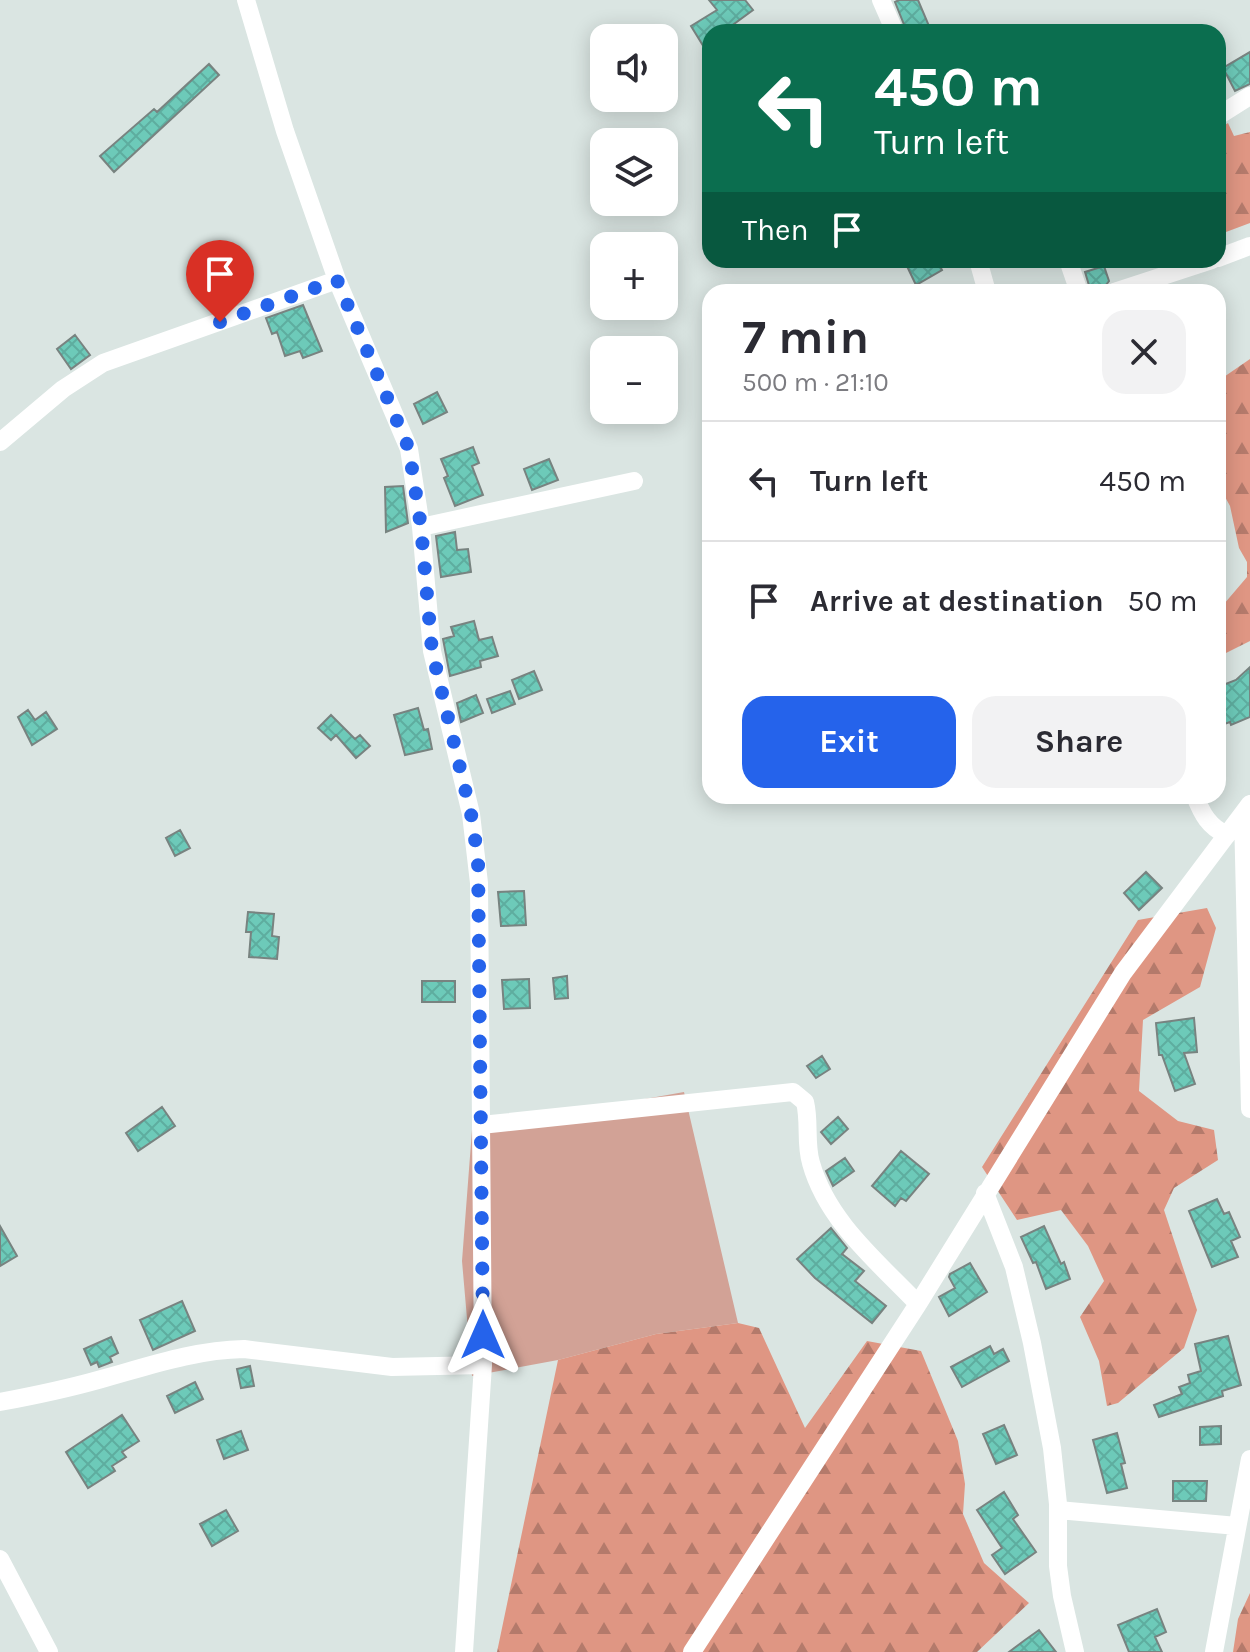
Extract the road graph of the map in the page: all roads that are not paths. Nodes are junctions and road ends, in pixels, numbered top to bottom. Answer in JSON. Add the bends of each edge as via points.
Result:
{"nodes":[{"id":1,"x":246,"y":0,"type":"edge"},
{"id":2,"x":881,"y":0,"type":"edge"},
{"id":3,"x":892,"y":24,"type":"edge"},
{"id":4,"x":1250,"y":96,"type":"edge"},
{"id":5,"x":1226,"y":111,"type":"edge"},
{"id":6,"x":1250,"y":246,"type":"edge"},
{"id":7,"x":1226,"y":255,"type":"edge"},
{"id":8,"x":1188,"y":268,"type":"edge"},
{"id":9,"x":337,"y":280,"type":"junction"},
{"id":10,"x":1138,"y":284,"type":"edge"},
{"id":11,"x":0,"y":442,"type":"edge"},
{"id":12,"x":634,"y":481,"type":"dead end"},
{"id":13,"x":421,"y":527,"type":"junction"},
{"id":14,"x":1198,"y":804,"type":"edge"},
{"id":15,"x":1246,"y":810,"type":"edge"},
{"id":16,"x":1227,"y":835,"type":"junction"},
{"id":17,"x":1250,"y":1107,"type":"edge"},
{"id":18,"x":481,"y":1125,"type":"junction"},
{"id":19,"x":985,"y":1193,"type":"junction"},
{"id":20,"x":918,"y":1304,"type":"junction"},
{"id":21,"x":483,"y":1365,"type":"junction"},
{"id":22,"x":0,"y":1402,"type":"edge"},
{"id":23,"x":1250,"y":1459,"type":"edge"},
{"id":24,"x":1058,"y":1510,"type":"junction"},
{"id":25,"x":1237,"y":1526,"type":"junction"},
{"id":26,"x":0,"y":1559,"type":"edge"},
{"id":27,"x":49,"y":1652,"type":"edge"},
{"id":28,"x":464,"y":1652,"type":"edge"},
{"id":29,"x":692,"y":1652,"type":"edge"},
{"id":30,"x":1075,"y":1652,"type":"edge"},
{"id":31,"x":1214,"y":1652,"type":"edge"}],
"edges":[{"from":1,"to":9,"type":"street"},
{"from":2,"to":3,"type":"street"},
{"from":4,"to":5,"type":"street"},
{"from":6,"to":7,"type":"street"},
{"from":8,"to":10,"type":"street"},
{"from":9,"to":11,"type":"street","via":[[103,363]]},
{"from":9,"to":13,"type":"street","via":[[404,434]]},
{"from":12,"to":13,"type":"street"},
{"from":13,"to":18,"type":"street","via":[[432,651],[478,858]]},
{"from":14,"to":16,"type":"street","via":[[1205,819]]},
{"from":15,"to":16,"type":"street"},
{"from":15,"to":17,"type":"street"},
{"from":16,"to":19,"type":"street","via":[[1123,973]]},
{"from":18,"to":20,"type":"street","via":[[793,1092],[805,1102],[811,1166],[834,1211]]},
{"from":18,"to":21,"type":"street"},
{"from":19,"to":20,"type":"street"},
{"from":19,"to":24,"type":"street","via":[[1014,1267],[1032,1343]]},
{"from":20,"to":29,"type":"street"},
{"from":21,"to":22,"type":"street","via":[[392,1367],[226,1349]]},
{"from":21,"to":28,"type":"street"},
{"from":23,"to":25,"type":"street"},
{"from":24,"to":25,"type":"street"},
{"from":24,"to":30,"type":"street","via":[[1058,1566]]},
{"from":25,"to":31,"type":"street"},
{"from":26,"to":27,"type":"street"}]}
